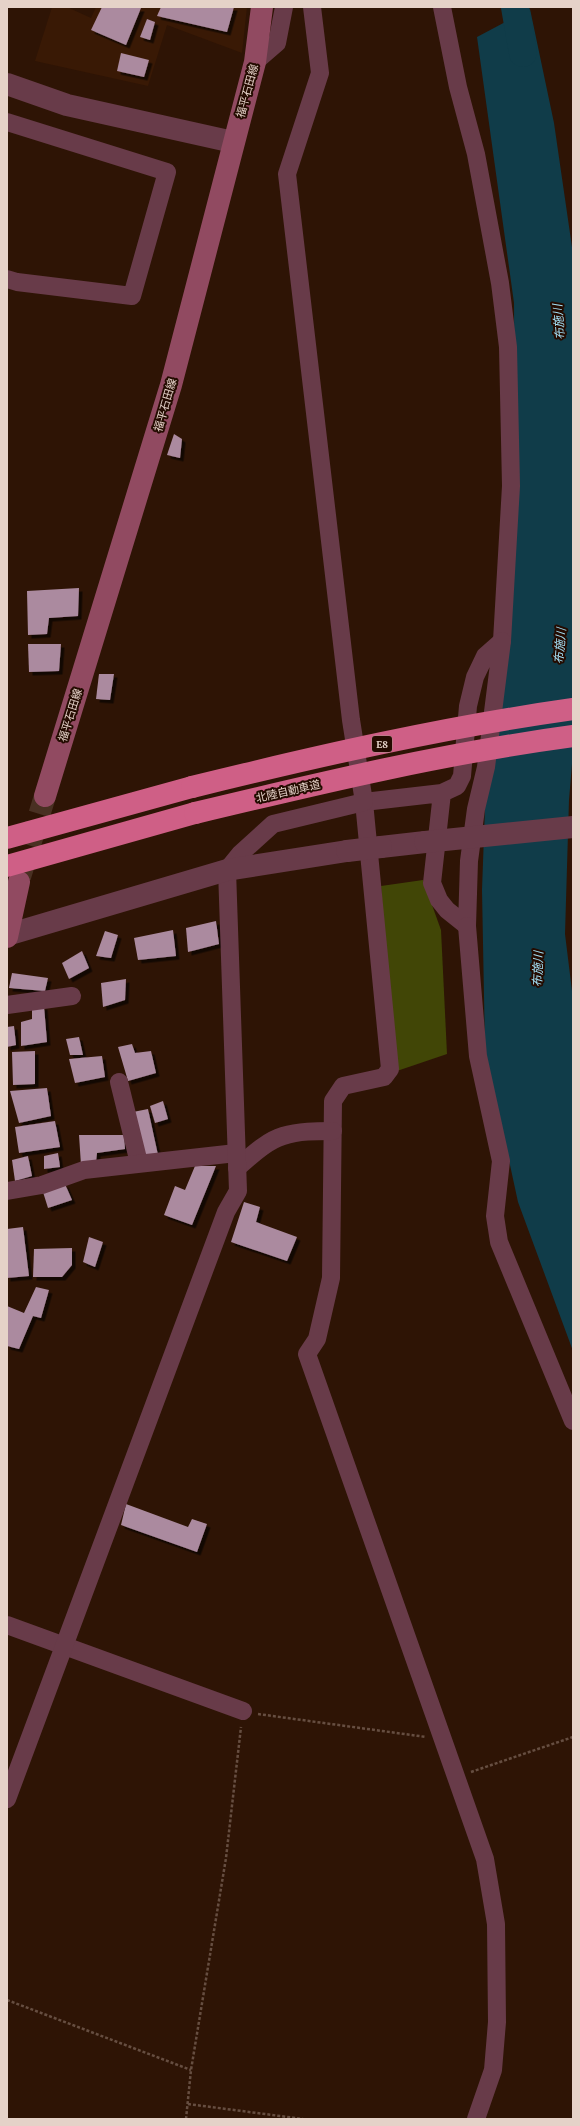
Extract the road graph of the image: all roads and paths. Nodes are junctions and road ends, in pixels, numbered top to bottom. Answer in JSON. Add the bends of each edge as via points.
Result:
{"nodes":[{"id":1,"x":262,"y":7,"type":"edge"},
{"id":2,"x":284,"y":7,"type":"edge"},
{"id":3,"x":312,"y":7,"type":"edge"},
{"id":4,"x":442,"y":7,"type":"edge"},
{"id":5,"x":255,"y":62,"type":"junction"},
{"id":6,"x":7,"y":84,"type":"edge"},
{"id":7,"x":7,"y":122,"type":"edge"},
{"id":8,"x":233,"y":142,"type":"junction"},
{"id":9,"x":7,"y":279,"type":"edge"},
{"id":10,"x":502,"y":641,"type":"junction"},
{"id":11,"x":573,"y":709,"type":"edge"},
{"id":12,"x":573,"y":736,"type":"edge"},
{"id":13,"x":442,"y":792,"type":"junction"},
{"id":14,"x":45,"y":796,"type":"tunnel mouth"},
{"id":15,"x":364,"y":802,"type":"junction"},
{"id":16,"x":573,"y":827,"type":"edge"},
{"id":17,"x":7,"y":838,"type":"edge"},
{"id":18,"x":227,"y":870,"type":"junction"},
{"id":19,"x":13,"y":874,"type":"edge"},
{"id":20,"x":467,"y":926,"type":"junction"},
{"id":21,"x":7,"y":936,"type":"edge"},
{"id":22,"x":72,"y":996,"type":"dead end"},
{"id":23,"x":7,"y":1005,"type":"edge"},
{"id":24,"x":119,"y":1082,"type":"dead end"},
{"id":25,"x":332,"y":1130,"type":"junction"},
{"id":26,"x":237,"y":1160,"type":"junction"},
{"id":27,"x":139,"y":1163,"type":"junction"},
{"id":28,"x":7,"y":1191,"type":"edge"},
{"id":29,"x":573,"y":1421,"type":"edge"},
{"id":30,"x":7,"y":1625,"type":"edge"},
{"id":31,"x":64,"y":1646,"type":"junction"},
{"id":32,"x":243,"y":1711,"type":"junction"},
{"id":33,"x":573,"y":1737,"type":"edge"},
{"id":34,"x":442,"y":1740,"type":"junction"},
{"id":35,"x":456,"y":1777,"type":"junction"},
{"id":36,"x":7,"y":1799,"type":"edge"},
{"id":37,"x":7,"y":2000,"type":"edge"},
{"id":38,"x":191,"y":2070,"type":"junction"},
{"id":39,"x":188,"y":2104,"type":"junction"},
{"id":40,"x":186,"y":2119,"type":"edge"},
{"id":41,"x":303,"y":2119,"type":"edge"},
{"id":42,"x":476,"y":2119,"type":"edge"}],
"edges":[{"from":1,"to":5,"type":"main road","name":"福平石田線"},
{"from":2,"to":5,"type":"street","via":[[277,43]]},
{"from":3,"to":15,"type":"street","via":[[320,73],[287,174],[350,712]]},
{"from":4,"to":10,"type":"street","via":[[458,87],[476,154],[500,283],[508,347],[511,486]]},
{"from":5,"to":8,"type":"main road","name":"福平石田線"},
{"from":6,"to":8,"type":"street","via":[[67,105]]},
{"from":7,"to":9,"type":"street","via":[[167,172],[132,296]]},
{"from":8,"to":14,"type":"main road","name":"福平石田線","via":[[171,385]]},
{"from":10,"to":13,"type":"street","via":[[485,656],[475,677],[468,706],[462,776],[457,786]]},
{"from":10,"to":20,"type":"street","via":[[486,767],[476,809],[469,861]]},
{"from":11,"to":17,"type":"highway","number":"E8","bridge":true,"via":[[315,757],[192,786]]},
{"from":12,"to":19,"type":"highway","name":"北陸自動車道","number":"E8","bridge":true,"via":[[335,780],[195,813]]},
{"from":13,"to":15,"type":"street"},
{"from":13,"to":20,"type":"street","via":[[432,883],[443,905]]},
{"from":15,"to":18,"type":"street","via":[[273,824],[240,854]]},
{"from":15,"to":25,"type":"street","via":[[390,1069],[384,1077],[343,1086],[333,1100]]},
{"from":16,"to":18,"type":"street","bridge":true,"via":[[347,851]]},
{"from":18,"to":21,"type":"street"},
{"from":18,"to":26,"type":"street"},
{"from":19,"to":21,"type":"main road"},
{"from":20,"to":29,"type":"street","via":[[478,1056],[501,1161],[495,1216],[499,1242]]},
{"from":22,"to":23,"type":"street"},
{"from":24,"to":27,"type":"street"},
{"from":25,"to":26,"type":"street","via":[[282,1136]]},
{"from":25,"to":34,"type":"street","via":[[331,1278],[317,1339],[307,1354]]},
{"from":26,"to":27,"type":"street"},
{"from":26,"to":31,"type":"street","via":[[238,1191],[226,1212]]},
{"from":27,"to":28,"type":"street","via":[[84,1170],[42,1185]]},
{"from":30,"to":31,"type":"street"},
{"from":31,"to":32,"type":"street"},
{"from":31,"to":36,"type":"street"},
{"from":32,"to":34,"type":"path"},
{"from":32,"to":38,"type":"path","via":[[226,1858]]},
{"from":33,"to":35,"type":"path"},
{"from":34,"to":35,"type":"street"},
{"from":35,"to":42,"type":"street","via":[[485,1859],[496,1924],[497,2022],[492,2070]]},
{"from":37,"to":38,"type":"path"},
{"from":38,"to":39,"type":"path"},
{"from":39,"to":40,"type":"path"},
{"from":39,"to":41,"type":"path"}]}
